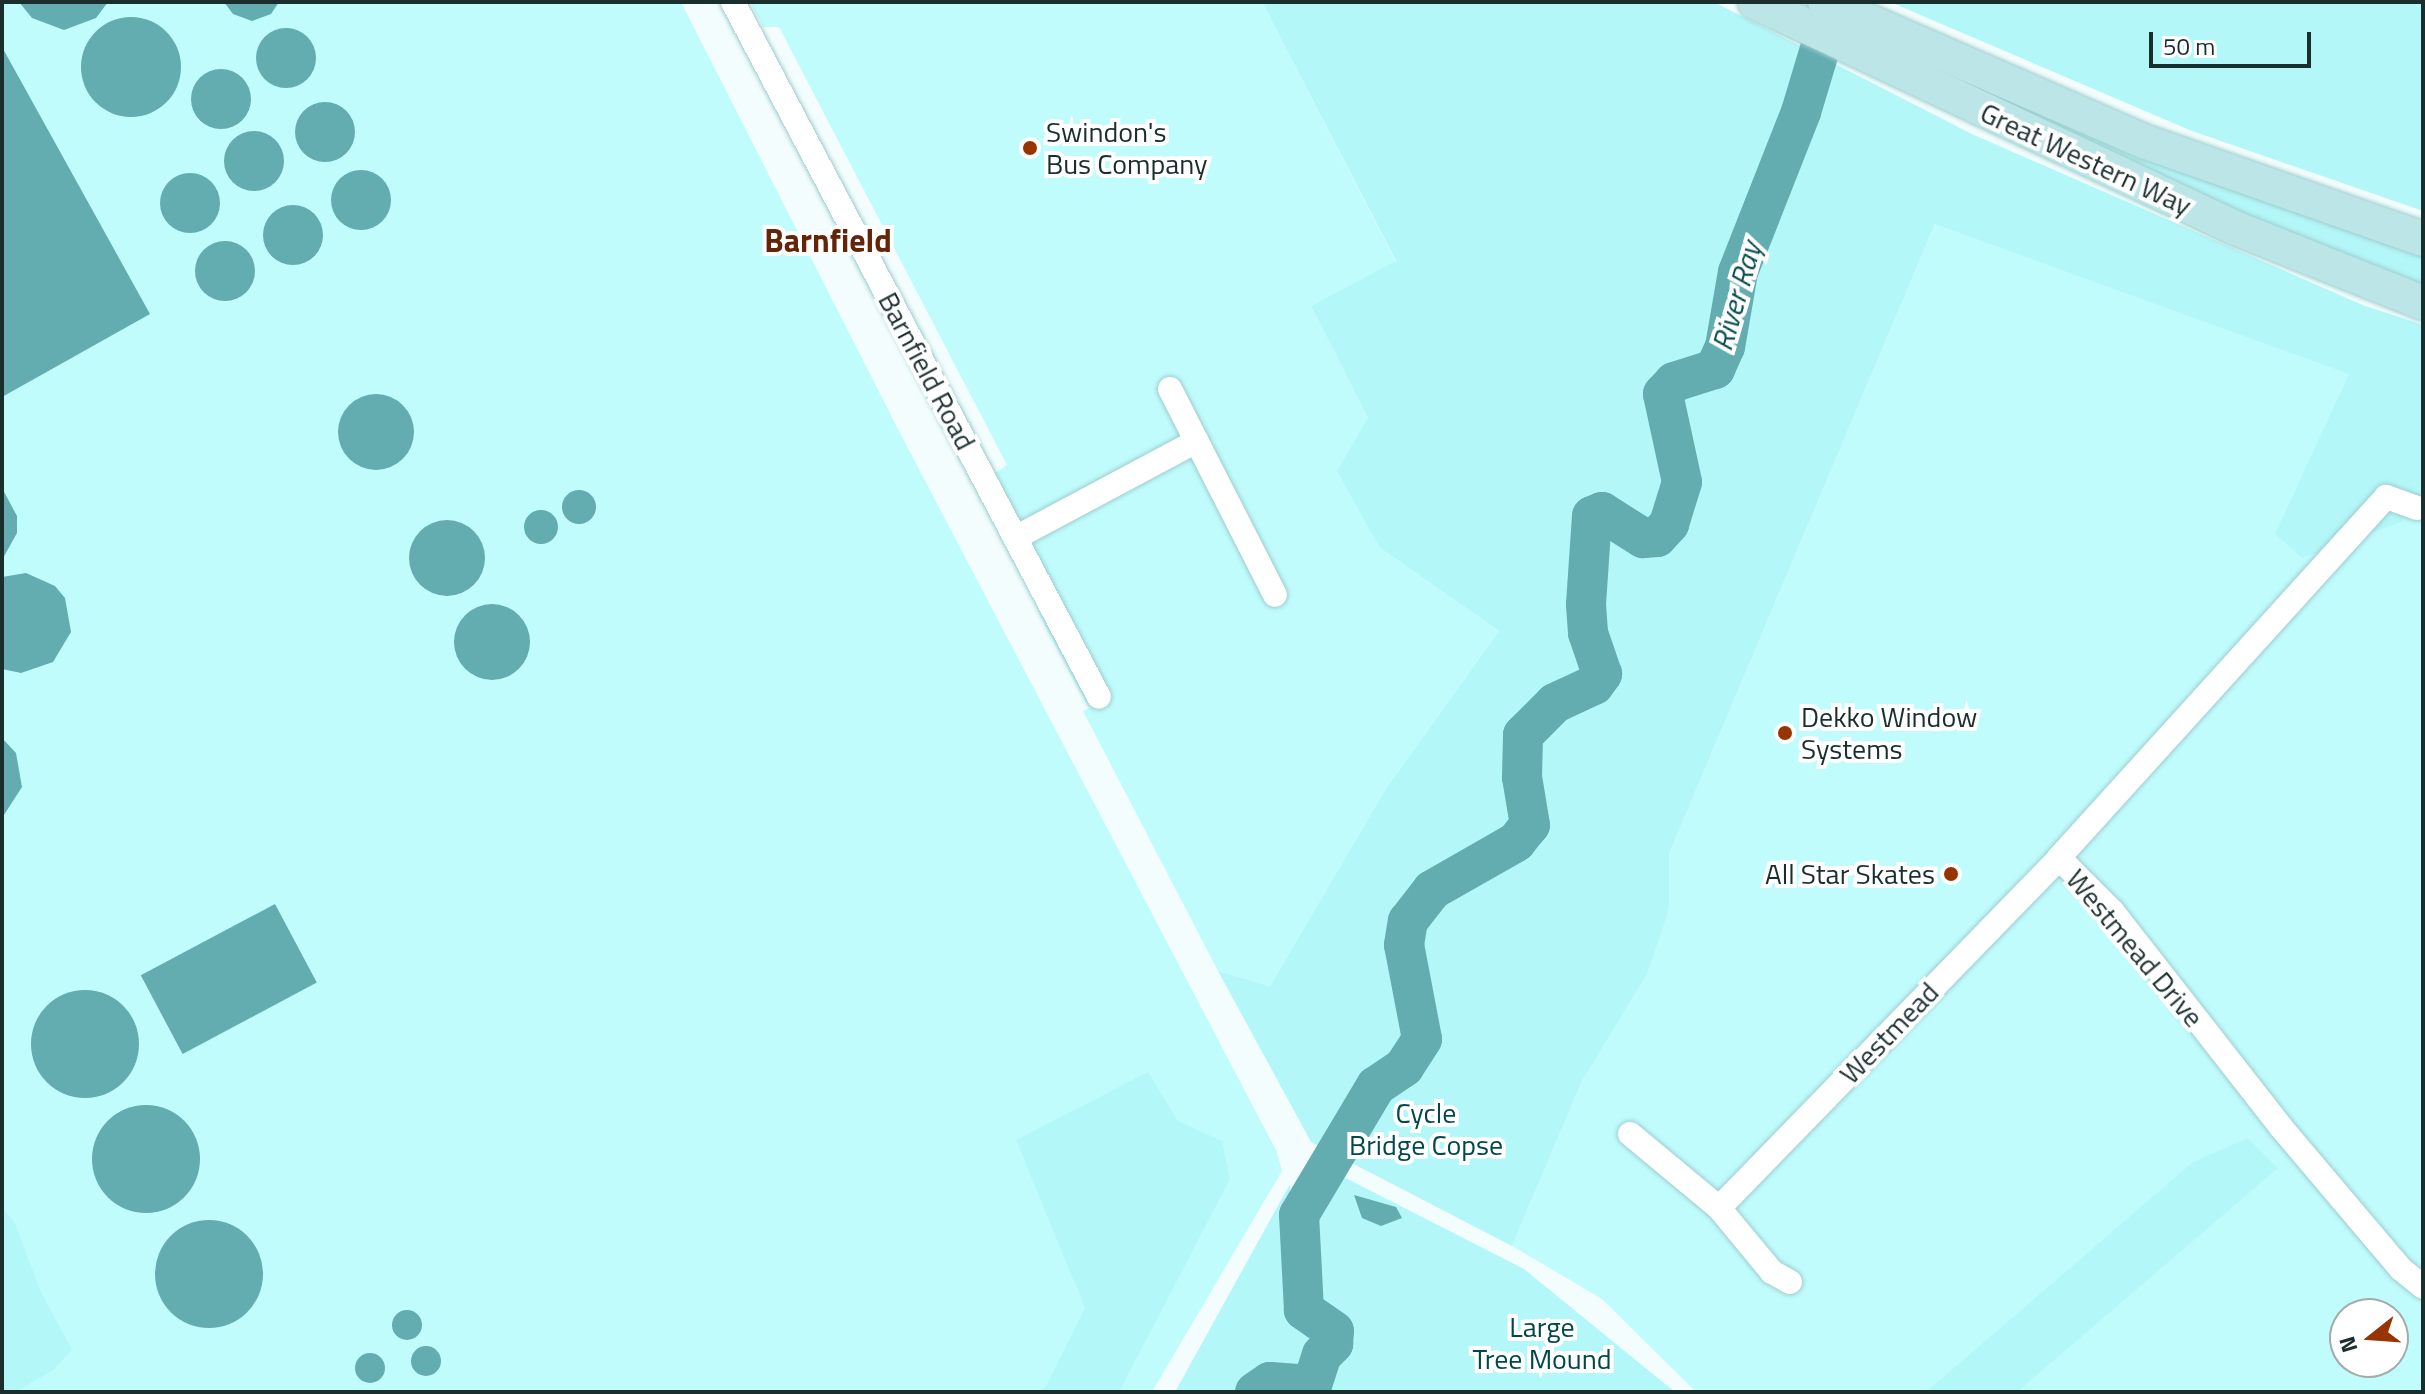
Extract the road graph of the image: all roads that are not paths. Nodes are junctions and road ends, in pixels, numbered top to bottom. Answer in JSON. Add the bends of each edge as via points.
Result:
{"nodes":[{"id":1,"x":733,"y":2,"type":"edge"},
{"id":2,"x":1825,"y":2,"type":"edge"},
{"id":3,"x":1769,"y":9,"type":"edge"},
{"id":4,"x":1862,"y":38,"type":"junction"},
{"id":5,"x":2423,"y":239,"type":"edge"},
{"id":6,"x":2423,"y":303,"type":"edge"},
{"id":7,"x":1170,"y":389,"type":"dead end"},
{"id":8,"x":1197,"y":441,"type":"junction"},
{"id":9,"x":2417,"y":508,"type":"dead end"},
{"id":10,"x":1015,"y":538,"type":"junction"},
{"id":11,"x":1275,"y":595,"type":"dead end"},
{"id":12,"x":1099,"y":697,"type":"dead end"},
{"id":13,"x":2059,"y":858,"type":"junction"},
{"id":14,"x":1630,"y":1134,"type":"dead end"},
{"id":15,"x":1719,"y":1208,"type":"junction"},
{"id":16,"x":1790,"y":1282,"type":"dead end"},
{"id":17,"x":2423,"y":1287,"type":"edge"}],
"edges":[{"from":1,"to":10,"type":"street","name":"Barnfield Road"},
{"from":2,"to":4,"type":"main road","name":"Great Western Way"},
{"from":3,"to":4,"type":"main road","name":"Great Western Way"},
{"from":4,"to":5,"type":"main road","name":"Great Western Way"},
{"from":4,"to":6,"type":"main road","name":"Great Western Way","via":[[2298,256]]},
{"from":7,"to":8,"type":"street"},
{"from":8,"to":10,"type":"street"},
{"from":8,"to":11,"type":"street"},
{"from":9,"to":13,"type":"street","name":"Westmead Drive","via":[[2386,497]]},
{"from":10,"to":12,"type":"street","name":"Barnfield Road"},
{"from":13,"to":15,"type":"street","name":"Westmead"},
{"from":13,"to":17,"type":"street","name":"Westmead Drive","via":[[2113,912],[2280,1126],[2401,1269]]},
{"from":14,"to":15,"type":"street"},
{"from":15,"to":16,"type":"street","via":[[1772,1272]]}]}
